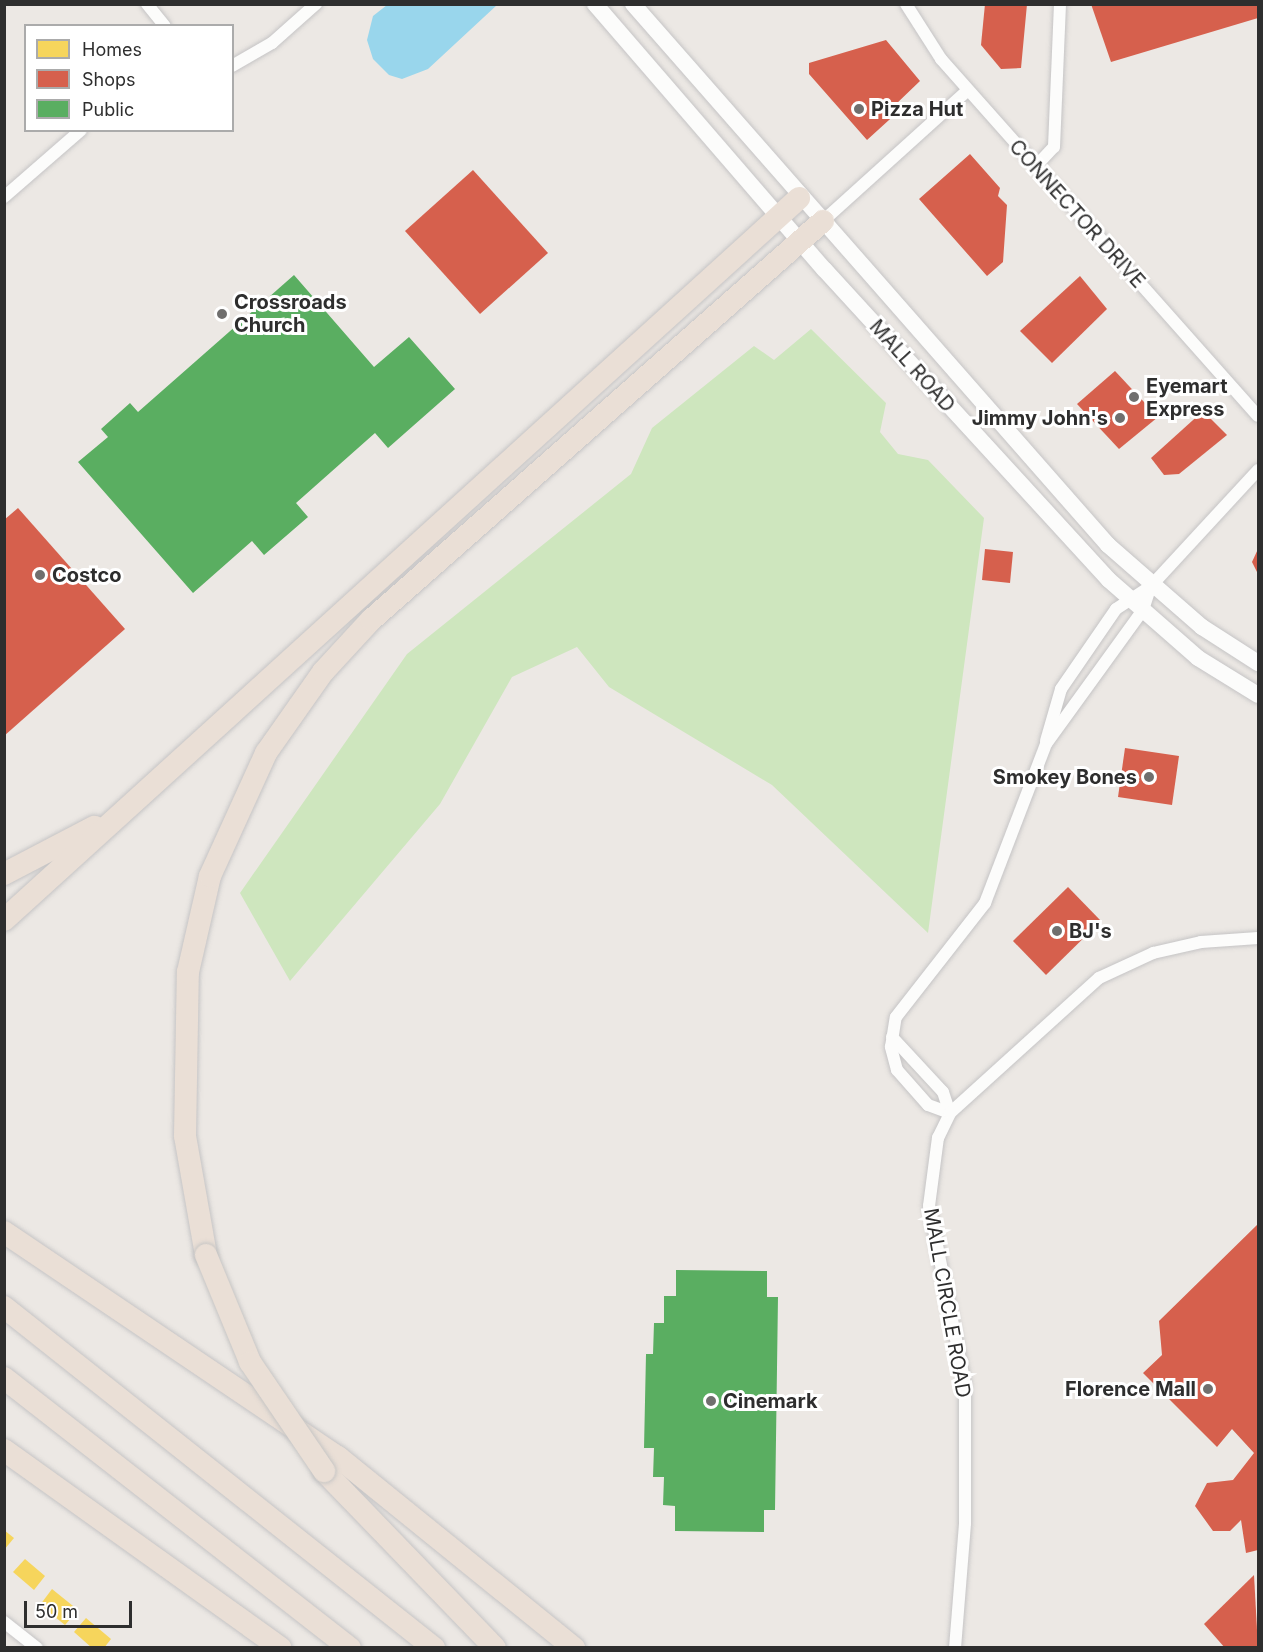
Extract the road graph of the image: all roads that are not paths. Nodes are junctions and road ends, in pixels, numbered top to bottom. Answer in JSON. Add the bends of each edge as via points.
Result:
{"nodes":[{"id":1,"x":147,"y":4,"type":"edge"},
{"id":2,"x":316,"y":4,"type":"edge"},
{"id":3,"x":595,"y":4,"type":"edge"},
{"id":4,"x":633,"y":4,"type":"edge"},
{"id":5,"x":906,"y":4,"type":"edge"},
{"id":6,"x":1060,"y":4,"type":"edge"},
{"id":7,"x":163,"y":24,"type":"edge"},
{"id":8,"x":234,"y":65,"type":"edge"},
{"id":9,"x":968,"y":90,"type":"junction"},
{"id":10,"x":79,"y":132,"type":"edge"},
{"id":11,"x":1036,"y":166,"type":"junction"},
{"id":12,"x":4,"y":197,"type":"edge"},
{"id":13,"x":799,"y":198,"type":"junction"},
{"id":14,"x":778,"y":216,"type":"junction"},
{"id":15,"x":823,"y":221,"type":"junction"},
{"id":16,"x":800,"y":242,"type":"junction"},
{"id":17,"x":1258,"y":416,"type":"edge"},
{"id":18,"x":1258,"y":470,"type":"edge"},
{"id":19,"x":1151,"y":586,"type":"junction"},
{"id":20,"x":1127,"y":597,"type":"junction"},
{"id":21,"x":1143,"y":610,"type":"junction"},
{"id":22,"x":1258,"y":663,"type":"edge"},
{"id":23,"x":1258,"y":695,"type":"edge"},
{"id":24,"x":1046,"y":744,"type":"junction"},
{"id":25,"x":129,"y":807,"type":"junction"},
{"id":26,"x":4,"y":874,"type":"edge"},
{"id":27,"x":4,"y":920,"type":"edge"},
{"id":28,"x":1258,"y":938,"type":"edge"},
{"id":29,"x":892,"y":1037,"type":"junction"},
{"id":30,"x":950,"y":1113,"type":"junction"},
{"id":31,"x":4,"y":1232,"type":"edge"},
{"id":32,"x":4,"y":1307,"type":"edge"},
{"id":33,"x":4,"y":1378,"type":"edge"},
{"id":34,"x":4,"y":1450,"type":"edge"},
{"id":35,"x":4,"y":1622,"type":"edge"},
{"id":36,"x":38,"y":1647,"type":"edge"},
{"id":37,"x":281,"y":1647,"type":"edge"},
{"id":38,"x":350,"y":1647,"type":"edge"},
{"id":39,"x":434,"y":1647,"type":"edge"},
{"id":40,"x":495,"y":1647,"type":"edge"},
{"id":41,"x":574,"y":1647,"type":"edge"},
{"id":42,"x":956,"y":1647,"type":"edge"}],
"edges":[{"from":1,"to":7,"type":"street"},
{"from":2,"to":8,"type":"street","via":[[272,43]]},
{"from":3,"to":14,"type":"main road","name":"MALL ROAD"},
{"from":4,"to":13,"type":"main road","name":"MALL ROAD"},
{"from":5,"to":9,"type":"street","name":"CONNECTOR DRIVE"},
{"from":6,"to":11,"type":"street","via":[[1054,147]]},
{"from":9,"to":11,"type":"street","name":"CONNECTOR DRIVE"},
{"from":9,"to":15,"type":"street"},
{"from":10,"to":12,"type":"street"},
{"from":11,"to":17,"type":"street","name":"CONNECTOR DRIVE"},
{"from":13,"to":14,"type":"highway"},
{"from":13,"to":15,"type":"main road","name":"MALL ROAD"},
{"from":14,"to":16,"type":"main road","name":"MALL ROAD"},
{"from":14,"to":25,"type":"highway"},
{"from":15,"to":16,"type":"highway"},
{"from":15,"to":19,"type":"main road","name":"MALL ROAD","via":[[1042,472]]},
{"from":16,"to":20,"type":"main road","name":"MALL ROAD"},
{"from":16,"to":40,"type":"highway","bridge":true,"via":[[371,620],[323,672],[266,753],[210,876],[188,972],[185,1136],[206,1255],[250,1362],[324,1471]]},
{"from":18,"to":19,"type":"street"},
{"from":19,"to":20,"type":"street"},
{"from":19,"to":21,"type":"street"},
{"from":19,"to":22,"type":"main road","name":"MALL ROAD"},
{"from":20,"to":21,"type":"main road","name":"MALL ROAD"},
{"from":20,"to":24,"type":"street","via":[[1072,669],[1051,710]]},
{"from":21,"to":23,"type":"main road","name":"MALL ROAD","via":[[1198,658]]},
{"from":21,"to":24,"type":"street"},
{"from":24,"to":29,"type":"street","via":[[985,903],[904,1005]]},
{"from":25,"to":26,"type":"highway"},
{"from":25,"to":27,"type":"highway"},
{"from":28,"to":30,"type":"street","name":"MALL CIRCLE ROAD","via":[[1201,942],[1153,953],[1099,978]]},
{"from":29,"to":30,"type":"street","via":[[943,1092]]},
{"from":29,"to":30,"type":"street","via":[[892,1058],[904,1079],[928,1105]]},
{"from":30,"to":42,"type":"street","name":"MALL CIRCLE ROAD","via":[[933,1156],[928,1198],[965,1384],[966,1507]]},
{"from":31,"to":41,"type":"highway","via":[[338,1458]]},
{"from":32,"to":39,"type":"highway"},
{"from":33,"to":38,"type":"highway"},
{"from":34,"to":37,"type":"highway"},
{"from":35,"to":36,"type":"street"}]}
